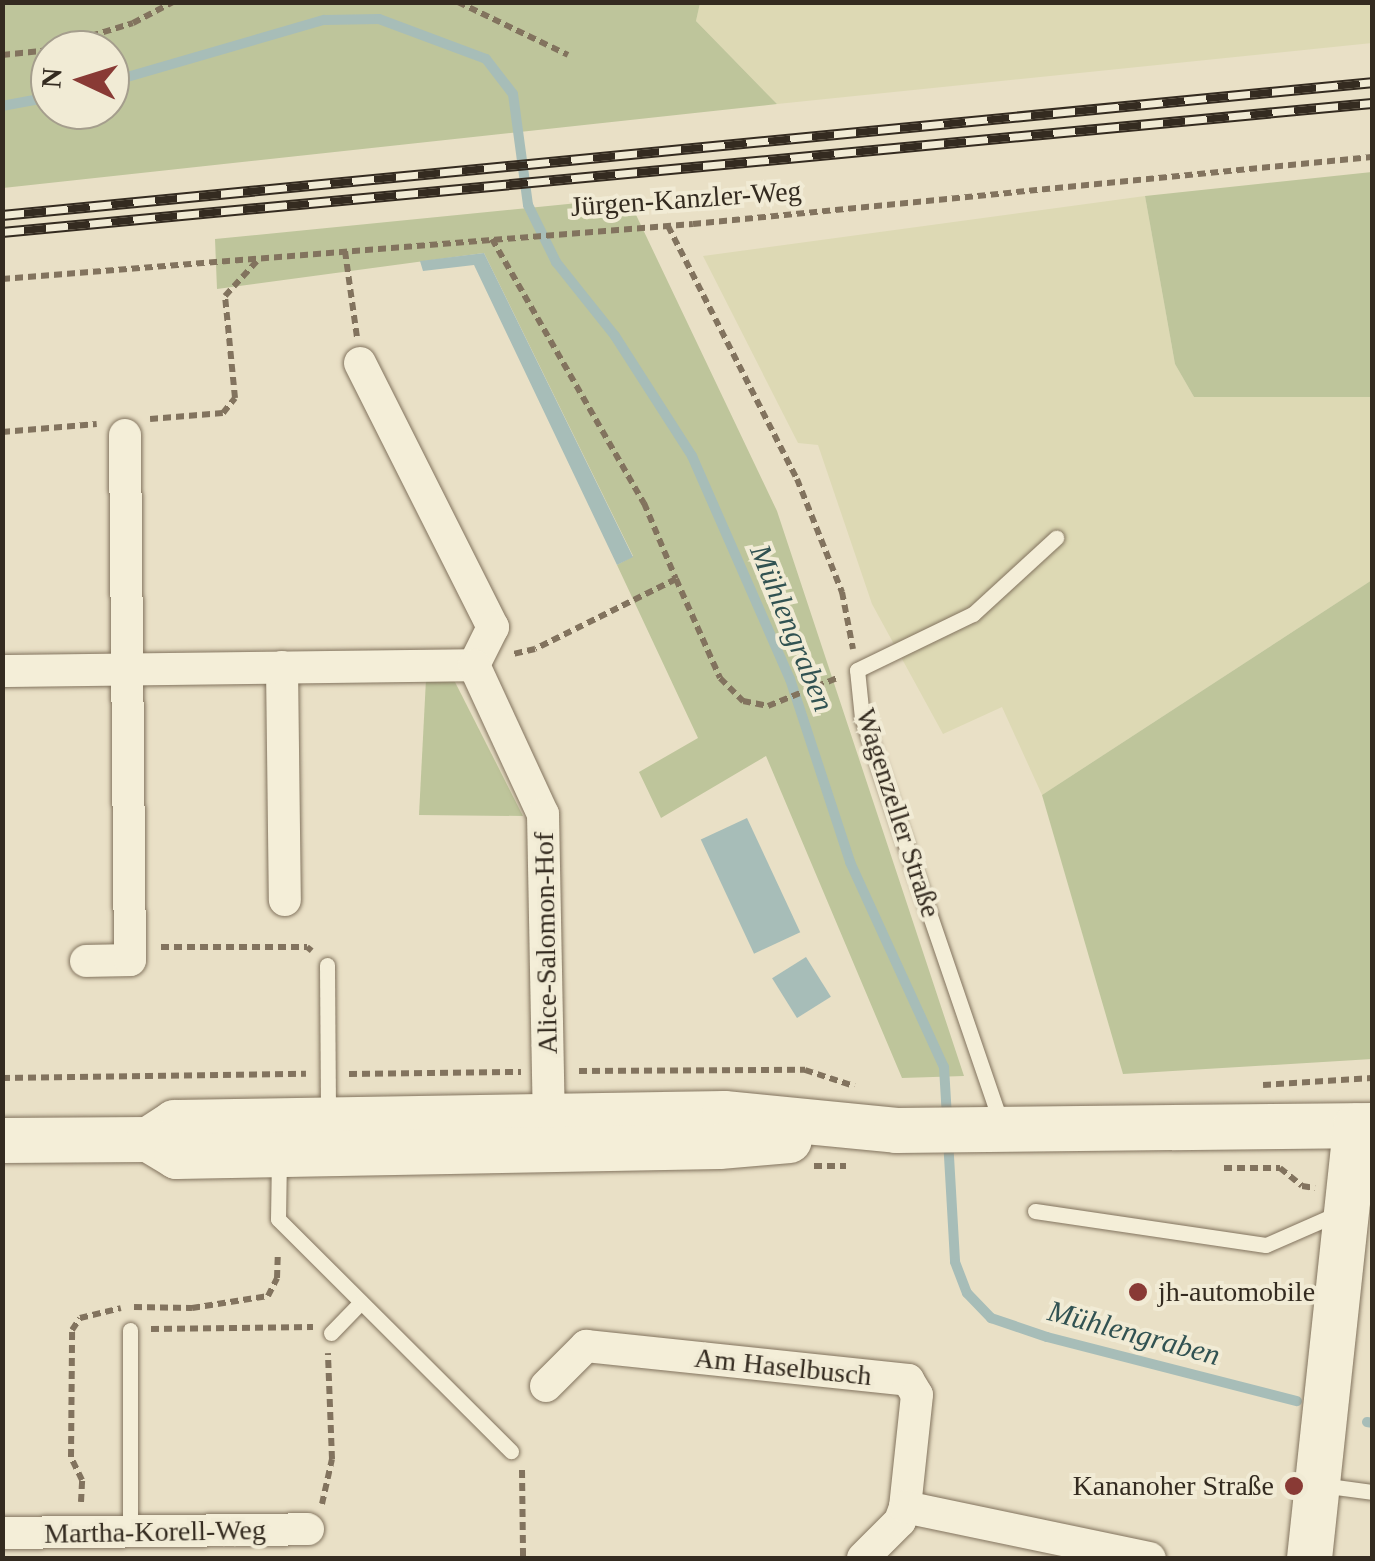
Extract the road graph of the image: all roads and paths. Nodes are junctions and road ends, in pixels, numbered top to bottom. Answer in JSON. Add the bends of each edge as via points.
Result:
{"nodes":[{"id":1,"x":173,"y":2,"type":"edge"},
{"id":2,"x":458,"y":2,"type":"edge"},
{"id":3,"x":2,"y":54,"type":"edge"},
{"id":4,"x":568,"y":55,"type":"dead end"},
{"id":5,"x":1372,"y":157,"type":"edge"},
{"id":6,"x":668,"y":226,"type":"junction"},
{"id":7,"x":492,"y":239,"type":"junction"},
{"id":8,"x":345,"y":251,"type":"junction"},
{"id":9,"x":258,"y":260,"type":"junction"},
{"id":10,"x":2,"y":279,"type":"edge"},
{"id":11,"x":360,"y":363,"type":"joint"},
{"id":12,"x":125,"y":426,"type":"junction"},
{"id":13,"x":2,"y":432,"type":"edge"},
{"id":14,"x":1056,"y":538,"type":"dead end"},
{"id":15,"x":676,"y":579,"type":"junction"},
{"id":16,"x":474,"y":665,"type":"junction"},
{"id":17,"x":282,"y":667,"type":"junction"},
{"id":18,"x":128,"y":669,"type":"junction"},
{"id":19,"x":857,"y":670,"type":"junction"},
{"id":20,"x":2,"y":671,"type":"edge"},
{"id":21,"x":813,"y":686,"type":"dead end"},
{"id":22,"x":285,"y":900,"type":"dead end"},
{"id":23,"x":130,"y":947,"type":"junction"},
{"id":24,"x":86,"y":961,"type":"dead end"},
{"id":25,"x":327,"y":964,"type":"joint"},
{"id":26,"x":550,"y":1116,"type":"junction"},
{"id":27,"x":1364,"y":1125,"type":"edge"},
{"id":28,"x":1003,"y":1130,"type":"junction"},
{"id":29,"x":930,"y":1131,"type":"junction"},
{"id":30,"x":303,"y":1137,"type":"junction"},
{"id":31,"x":2,"y":1140,"type":"edge"},
{"id":32,"x":1204,"y":1168,"type":"dead end"},
{"id":33,"x":1348,"y":1201,"type":"junction"},
{"id":34,"x":1034,"y":1212,"type":"dead end"},
{"id":35,"x":361,"y":1302,"type":"junction"},
{"id":36,"x":130,"y":1330,"type":"joint"},
{"id":37,"x":332,"y":1333,"type":"dead end"},
{"id":38,"x":546,"y":1386,"type":"dead end"},
{"id":39,"x":511,"y":1451,"type":"joint"},
{"id":40,"x":1317,"y":1484,"type":"junction"},
{"id":41,"x":1372,"y":1492,"type":"edge"},
{"id":42,"x":905,"y":1506,"type":"junction"},
{"id":43,"x":308,"y":1530,"type":"joint"},
{"id":44,"x":2,"y":1533,"type":"edge"},
{"id":45,"x":130,"y":1534,"type":"junction"},
{"id":46,"x":523,"y":1558,"type":"edge"},
{"id":47,"x":863,"y":1558,"type":"edge"},
{"id":48,"x":1150,"y":1558,"type":"edge"},
{"id":49,"x":1309,"y":1558,"type":"edge"}],
"edges":[{"from":1,"to":3,"type":"path","via":[[133,23],[42,51]]},
{"from":2,"to":4,"type":"path"},
{"from":5,"to":6,"type":"path","name":"Jürgen-Kanzler-Weg"},
{"from":6,"to":7,"type":"path","name":"Jürgen-Kanzler-Weg"},
{"from":6,"to":19,"type":"path","name":"Wagenzeller Straße","via":[[797,479],[842,592]]},
{"from":7,"to":8,"type":"path","name":"Jürgen-Kanzler-Weg"},
{"from":7,"to":15,"type":"path","via":[[644,504]]},
{"from":8,"to":9,"type":"path","name":"Jürgen-Kanzler-Weg"},
{"from":8,"to":11,"type":"path"},
{"from":9,"to":10,"type":"path","name":"Jürgen-Kanzler-Weg"},
{"from":9,"to":12,"type":"path","via":[[226,296],[235,398],[222,413]]},
{"from":11,"to":16,"type":"street","via":[[493,626]]},
{"from":12,"to":13,"type":"path"},
{"from":12,"to":18,"type":"street"},
{"from":14,"to":19,"type":"lane","via":[[973,614]]},
{"from":15,"to":16,"type":"path","via":[[535,649]]},
{"from":15,"to":21,"type":"path","via":[[720,678],[743,701],[768,706]]},
{"from":16,"to":17,"type":"street"},
{"from":16,"to":26,"type":"street","name":"Alice-Salomon-Hof","via":[[543,814]]},
{"from":17,"to":18,"type":"street"},
{"from":17,"to":22,"type":"street"},
{"from":18,"to":20,"type":"street"},
{"from":18,"to":23,"type":"street"},
{"from":19,"to":28,"type":"lane","name":"Wagenzeller Straße","via":[[862,718]]},
{"from":23,"to":24,"type":"street","via":[[130,960]]},
{"from":23,"to":25,"type":"path","via":[[307,947]]},
{"from":25,"to":30,"type":"lane"},
{"from":26,"to":29,"type":"main road","via":[[724,1113]]},
{"from":26,"to":30,"type":"main road"},
{"from":27,"to":28,"type":"main road"},
{"from":27,"to":33,"type":"main road"},
{"from":28,"to":29,"type":"main road"},
{"from":29,"to":30,"type":"main road","via":[[720,1146]]},
{"from":30,"to":31,"type":"main road","via":[[176,1156],[148,1139]]},
{"from":30,"to":35,"type":"lane","via":[[278,1219]]},
{"from":32,"to":33,"type":"path","via":[[1280,1168],[1302,1186]]},
{"from":33,"to":34,"type":"lane","via":[[1266,1245]]},
{"from":33,"to":40,"type":"main road"},
{"from":35,"to":37,"type":"lane"},
{"from":35,"to":39,"type":"lane"},
{"from":36,"to":43,"type":"path","via":[[265,1324],[312,1326],[326,1337],[332,1459]]},
{"from":36,"to":45,"type":"lane"},
{"from":38,"to":42,"type":"street","name":"Am Haselbusch","via":[[586,1346],[908,1380],[917,1394]]},
{"from":39,"to":46,"type":"path","via":[[523,1473]]},
{"from":40,"to":41,"type":"lane"},
{"from":40,"to":49,"type":"main road"},
{"from":42,"to":47,"type":"street","via":[[900,1521]]},
{"from":42,"to":48,"type":"street"},
{"from":43,"to":45,"type":"street","name":"Martha-Korell-Weg"},
{"from":44,"to":45,"type":"street","name":"Martha-Korell-Weg"}]}
